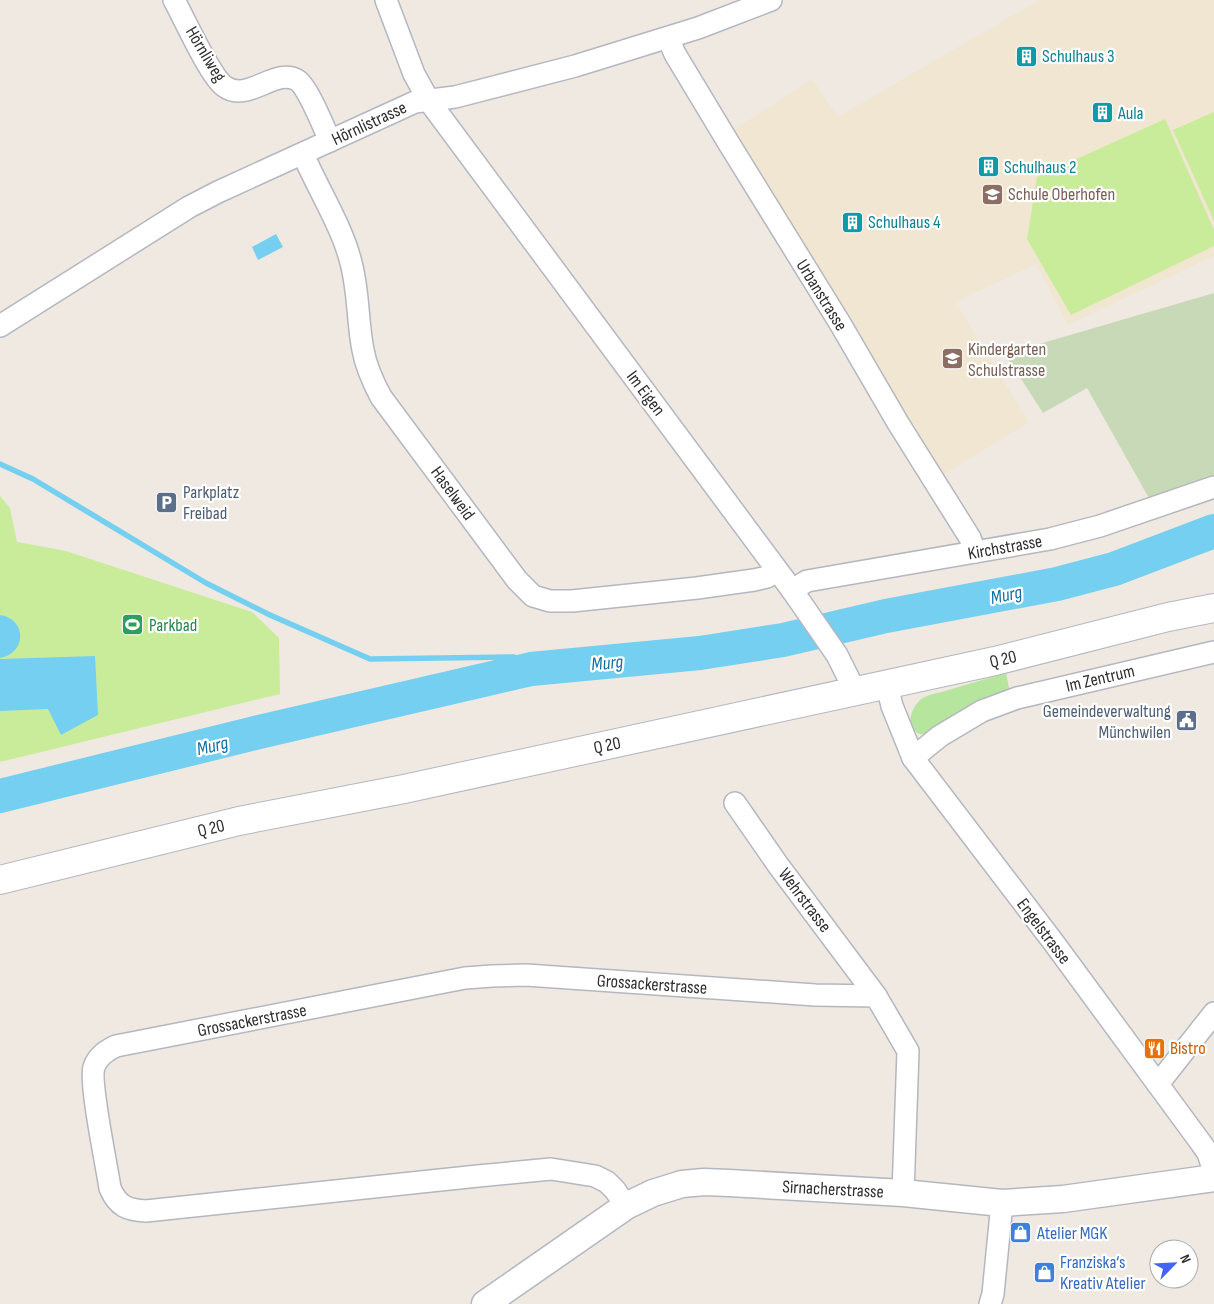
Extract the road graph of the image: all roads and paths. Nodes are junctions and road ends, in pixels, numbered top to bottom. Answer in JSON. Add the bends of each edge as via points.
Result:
{"nodes":[{"id":1,"x":174,"y":0,"type":"edge"},
{"id":2,"x":386,"y":0,"type":"edge"},
{"id":3,"x":771,"y":0,"type":"edge"},
{"id":4,"x":668,"y":38,"type":"junction"},
{"id":5,"x":429,"y":101,"type":"junction"},
{"id":6,"x":330,"y":141,"type":"junction"},
{"id":7,"x":303,"y":154,"type":"junction"},
{"id":8,"x":0,"y":326,"type":"edge"},
{"id":9,"x":1214,"y":487,"type":"edge"},
{"id":10,"x":974,"y":552,"type":"junction"},
{"id":11,"x":776,"y":570,"type":"junction"},
{"id":12,"x":792,"y":590,"type":"junction"},
{"id":13,"x":1214,"y":608,"type":"edge"},
{"id":14,"x":1214,"y":652,"type":"edge"},
{"id":15,"x":887,"y":685,"type":"junction"},
{"id":16,"x":855,"y":692,"type":"junction"},
{"id":17,"x":913,"y":758,"type":"junction"},
{"id":18,"x":734,"y":803,"type":"dead end"},
{"id":19,"x":0,"y":880,"type":"edge"},
{"id":20,"x":876,"y":996,"type":"junction"},
{"id":21,"x":1214,"y":1013,"type":"edge"},
{"id":22,"x":1158,"y":1084,"type":"junction"},
{"id":23,"x":1214,"y":1172,"type":"edge"},
{"id":24,"x":1214,"y":1178,"type":"edge"},
{"id":25,"x":903,"y":1193,"type":"junction"},
{"id":26,"x":1002,"y":1203,"type":"junction"},
{"id":27,"x":626,"y":1206,"type":"junction"},
{"id":28,"x":485,"y":1304,"type":"edge"},
{"id":29,"x":990,"y":1304,"type":"edge"}],
"edges":[{"from":1,"to":6,"type":"street","name":"Hörnliweg","via":[[224,87],[237,92],[251,90],[273,80],[297,80]]},
{"from":2,"to":5,"type":"street","name":"Im Eigen","via":[[414,74]]},
{"from":3,"to":4,"type":"street","name":"Hörnlistrasse"},
{"from":4,"to":5,"type":"street","name":"Hörnlistrasse","via":[[522,81]]},
{"from":4,"to":10,"type":"street","name":"Urbanstrasse","via":[[970,538]]},
{"from":5,"to":6,"type":"street","name":"Hörnlistrasse","via":[[415,102]]},
{"from":5,"to":11,"type":"street","name":"Im Eigen"},
{"from":6,"to":7,"type":"street","name":"Hörnlistrasse"},
{"from":7,"to":8,"type":"street","name":"Hörnlistrasse","via":[[189,207]]},
{"from":7,"to":11,"type":"street","name":"Haselweid","via":[[350,258],[362,348],[381,397],[517,580],[533,596],[550,601],[572,601],[697,588],[754,580],[767,577]]},
{"from":9,"to":10,"type":"street","name":"Kirchstrasse","via":[[1100,526],[1050,539]]},
{"from":10,"to":12,"type":"street","name":"Kirchstrasse","via":[[807,581]]},
{"from":11,"to":12,"type":"street","name":"Im Eigen"},
{"from":12,"to":16,"type":"street","name":"Im Eigen","via":[[837,655]]},
{"from":13,"to":15,"type":"main road","name":"Q 20"},
{"from":14,"to":17,"type":"street","name":"Im Zentrum","via":[[1017,698],[982,711],[940,736]]},
{"from":15,"to":16,"type":"main road","name":"Q 20"},
{"from":15,"to":17,"type":"street","name":"Engelstrasse"},
{"from":16,"to":19,"type":"main road","name":"Q 20","via":[[414,787],[239,821]]},
{"from":17,"to":22,"type":"street","name":"Engelstrasse"},
{"from":18,"to":20,"type":"street","name":"Wehrstrasse"},
{"from":20,"to":25,"type":"street","via":[[908,1051]]},
{"from":20,"to":27,"type":"street","name":"Grossackerstrasse","via":[[815,995],[526,975],[465,978],[116,1046],[106,1051],[93,1068],[110,1188],[120,1204],[130,1210],[146,1211],[551,1170],[595,1176],[607,1182]]},
{"from":21,"to":22,"type":"street"},
{"from":22,"to":23,"type":"street","name":"Engelstrasse","via":[[1208,1153]]},
{"from":24,"to":26,"type":"street","name":"Sirnacherstrasse","via":[[1063,1199]]},
{"from":25,"to":26,"type":"street","name":"Sirnacherstrasse"},
{"from":25,"to":27,"type":"street","name":"Sirnacherstrasse","via":[[704,1182],[682,1184]]},
{"from":26,"to":29,"type":"street"},
{"from":27,"to":28,"type":"street","name":"Sirnacherstrasse"}]}
